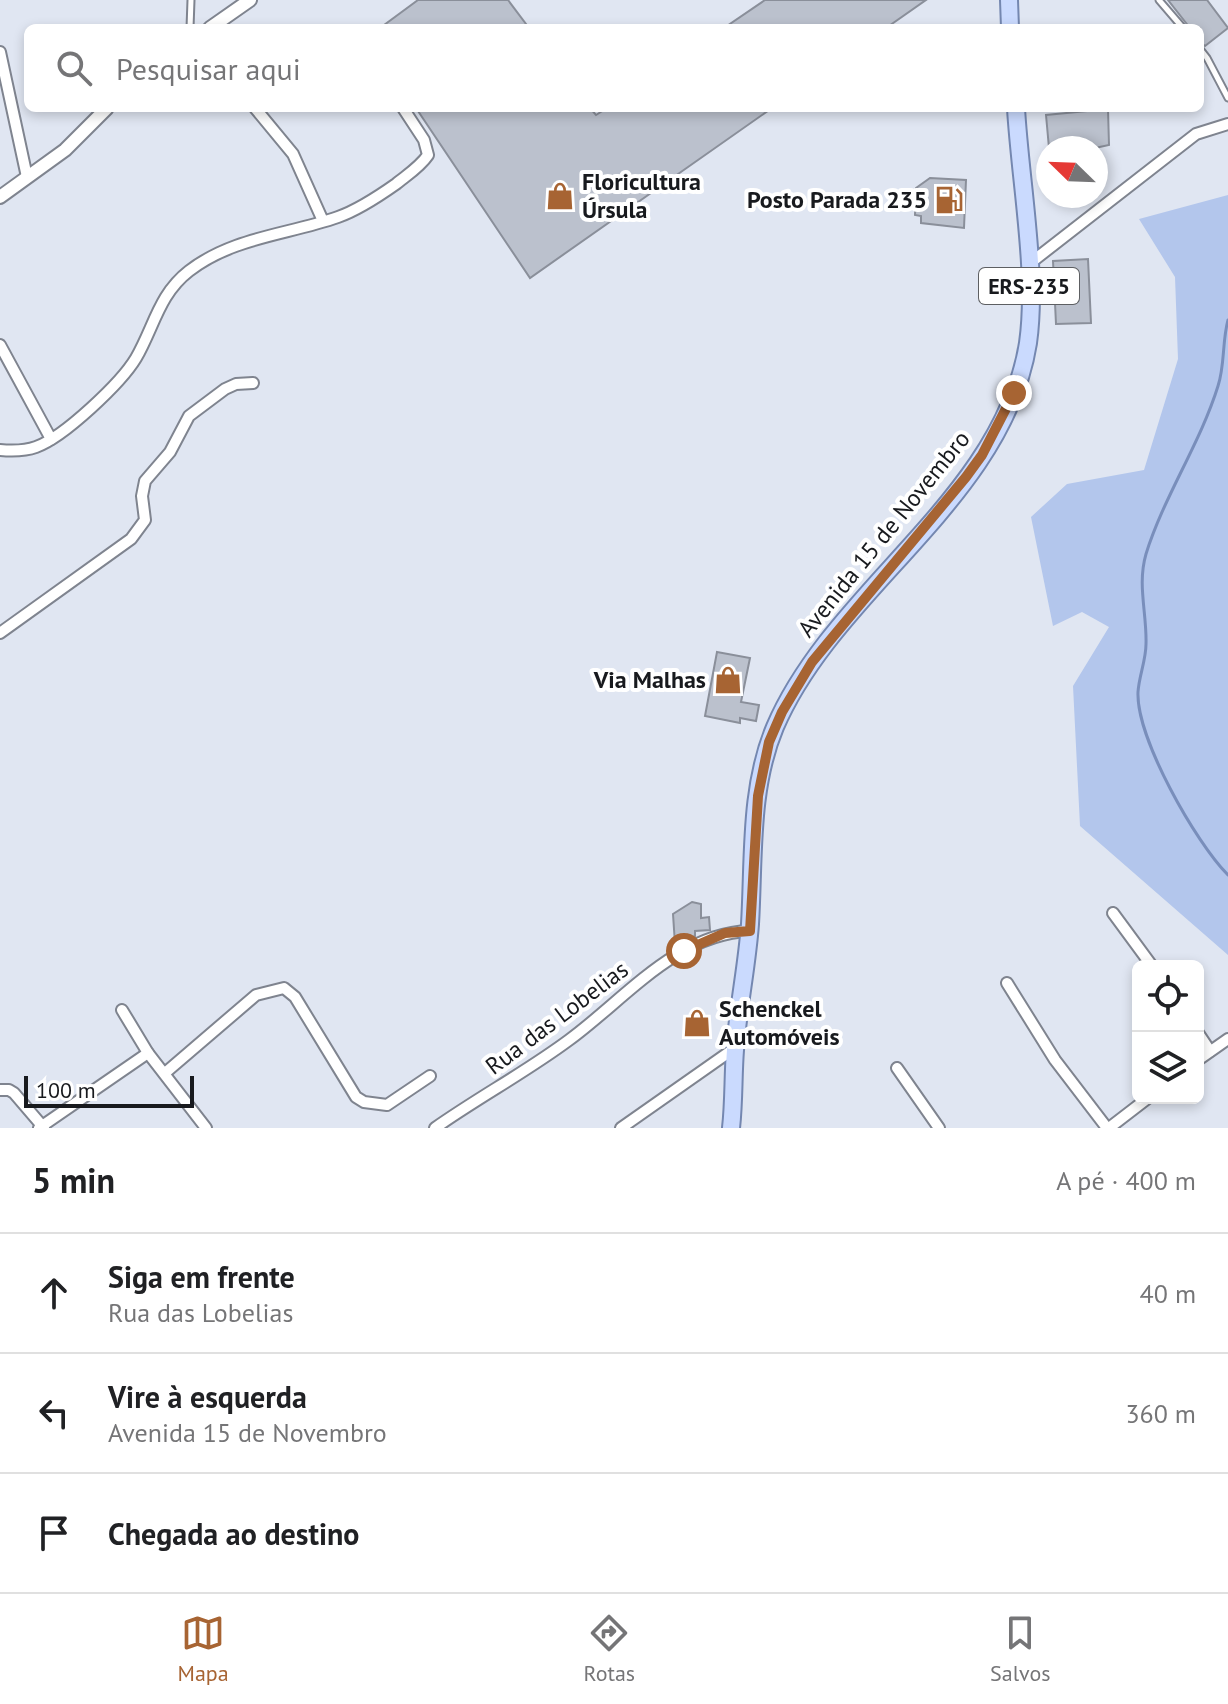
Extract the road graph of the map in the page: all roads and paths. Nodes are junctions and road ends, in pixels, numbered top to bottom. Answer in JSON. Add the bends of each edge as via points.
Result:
{"nodes":[{"id":1,"x":191,"y":0,"type":"edge"},
{"id":2,"x":250,"y":0,"type":"edge"},
{"id":3,"x":1009,"y":0,"type":"edge"},
{"id":4,"x":1159,"y":0,"type":"edge"},
{"id":5,"x":190,"y":24,"type":"edge"},
{"id":6,"x":216,"y":24,"type":"edge"},
{"id":7,"x":1010,"y":24,"type":"edge"},
{"id":8,"x":1180,"y":24,"type":"edge"},
{"id":9,"x":0,"y":52,"type":"edge"},
{"id":10,"x":1204,"y":56,"type":"edge"},
{"id":11,"x":1228,"y":98,"type":"edge"},
{"id":12,"x":103,"y":112,"type":"edge"},
{"id":13,"x":258,"y":112,"type":"edge"},
{"id":14,"x":405,"y":112,"type":"edge"},
{"id":15,"x":1016,"y":112,"type":"edge"},
{"id":16,"x":1228,"y":124,"type":"edge"},
{"id":17,"x":27,"y":177,"type":"junction"},
{"id":18,"x":0,"y":197,"type":"edge"},
{"id":19,"x":323,"y":221,"type":"junction"},
{"id":20,"x":1029,"y":264,"type":"junction"},
{"id":21,"x":0,"y":345,"type":"edge"},
{"id":22,"x":253,"y":383,"type":"dead end"},
{"id":23,"x":51,"y":439,"type":"junction"},
{"id":24,"x":0,"y":450,"type":"edge"},
{"id":25,"x":0,"y":633,"type":"edge"},
{"id":26,"x":1113,"y":913,"type":"dead end"},
{"id":27,"x":750,"y":931,"type":"junction"},
{"id":28,"x":1148,"y":960,"type":"edge"},
{"id":29,"x":1007,"y":983,"type":"dead end"},
{"id":30,"x":122,"y":1010,"type":"dead end"},
{"id":31,"x":1228,"y":1039,"type":"edge"},
{"id":32,"x":1204,"y":1042,"type":"edge"},
{"id":33,"x":735,"y":1048,"type":"junction"},
{"id":34,"x":1210,"y":1051,"type":"junction"},
{"id":35,"x":148,"y":1053,"type":"junction"},
{"id":36,"x":1204,"y":1056,"type":"edge"},
{"id":37,"x":897,"y":1068,"type":"dead end"},
{"id":38,"x":165,"y":1073,"type":"junction"},
{"id":39,"x":430,"y":1076,"type":"dead end"},
{"id":40,"x":0,"y":1090,"type":"edge"},
{"id":41,"x":1140,"y":1104,"type":"edge"},
{"id":42,"x":42,"y":1127,"type":"edge"},
{"id":43,"x":206,"y":1128,"type":"edge"},
{"id":44,"x":435,"y":1128,"type":"edge"},
{"id":45,"x":621,"y":1128,"type":"edge"},
{"id":46,"x":731,"y":1128,"type":"edge"},
{"id":47,"x":939,"y":1128,"type":"edge"},
{"id":48,"x":1108,"y":1128,"type":"edge"}],
"edges":[{"from":1,"to":5,"type":"lane"},
{"from":2,"to":6,"type":"street"},
{"from":3,"to":7,"type":"main road"},
{"from":4,"to":8,"type":"lane"},
{"from":9,"to":17,"type":"street"},
{"from":10,"to":11,"type":"lane"},
{"from":12,"to":17,"type":"street","via":[[65,150]]},
{"from":13,"to":19,"type":"street","via":[[293,154]]},
{"from":14,"to":19,"type":"street","via":[[428,150],[423,162],[347,213]]},
{"from":15,"to":20,"type":"main road","name":"Avenida 15 de Novembro","number":"ERS-235"},
{"from":16,"to":20,"type":"street","via":[[1196,134]]},
{"from":17,"to":18,"type":"street"},
{"from":19,"to":23,"type":"street","via":[[247,241],[190,271],[164,297],[128,370]]},
{"from":20,"to":27,"type":"main road","name":"Avenida 15 de Novembro","number":"ERS-235","via":[[1028,341],[1014,393],[982,455],[844,623],[782,712],[767,751],[754,828]]},
{"from":21,"to":23,"type":"street"},
{"from":22,"to":25,"type":"street","via":[[225,389],[189,416],[170,452],[145,481],[145,520],[131,539]]},
{"from":23,"to":24,"type":"street","via":[[27,449]]},
{"from":26,"to":28,"type":"street"},
{"from":27,"to":33,"type":"main road","name":"Avenida 15 de Novembro"},
{"from":27,"to":44,"type":"street","name":"Rua das Lobelias","via":[[725,933],[684,951],[566,1042]]},
{"from":29,"to":48,"type":"street","via":[[1055,1060]]},
{"from":30,"to":35,"type":"street"},
{"from":31,"to":34,"type":"street"},
{"from":32,"to":34,"type":"street"},
{"from":33,"to":45,"type":"street"},
{"from":33,"to":46,"type":"main road","name":"Avenida 15 de Novembro"},
{"from":34,"to":36,"type":"street"},
{"from":35,"to":38,"type":"street"},
{"from":35,"to":42,"type":"street"},
{"from":37,"to":47,"type":"street"},
{"from":38,"to":39,"type":"street","via":[[252,997],[274,989],[290,991],[359,1100],[387,1105]]},
{"from":38,"to":43,"type":"street"},
{"from":40,"to":42,"type":"street","via":[[14,1093]]},
{"from":41,"to":48,"type":"street"}]}
